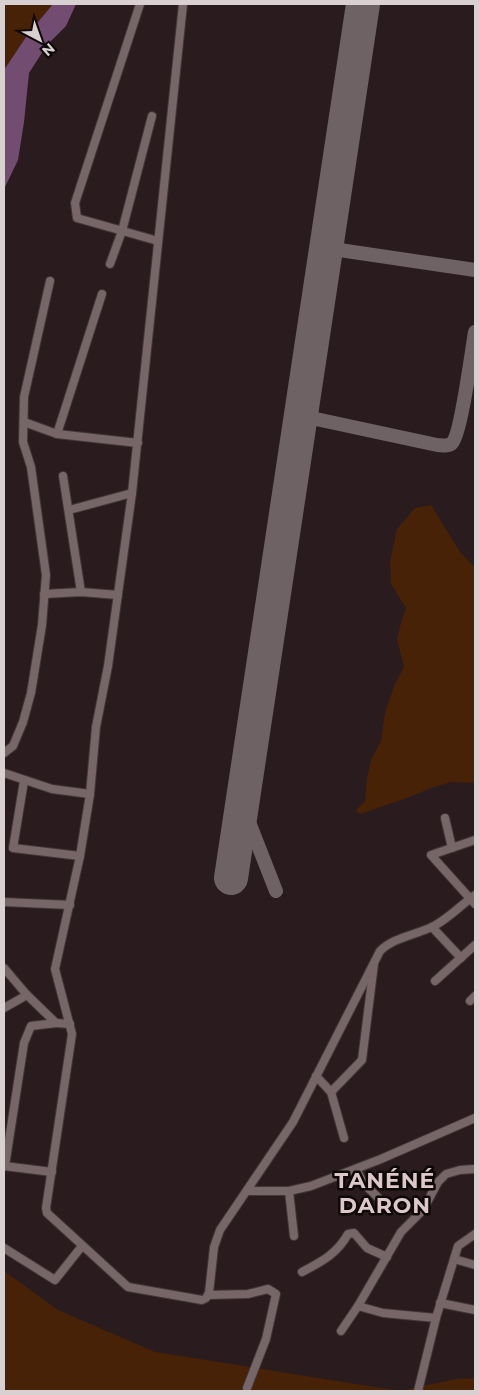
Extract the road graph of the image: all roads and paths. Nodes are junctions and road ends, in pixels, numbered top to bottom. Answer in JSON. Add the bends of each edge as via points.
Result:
{"nodes":[{"id":1,"x":140,"y":4,"type":"edge"},
{"id":2,"x":183,"y":4,"type":"edge"},
{"id":3,"x":152,"y":116,"type":"dead end"},
{"id":4,"x":122,"y":231,"type":"junction"},
{"id":5,"x":158,"y":241,"type":"junction"},
{"id":6,"x":110,"y":264,"type":"dead end"},
{"id":7,"x":50,"y":281,"type":"dead end"},
{"id":8,"x":102,"y":294,"type":"dead end"},
{"id":9,"x":24,"y":422,"type":"junction"},
{"id":10,"x":57,"y":434,"type":"junction"},
{"id":11,"x":138,"y":443,"type":"junction"},
{"id":12,"x":63,"y":476,"type":"dead end"},
{"id":13,"x":132,"y":493,"type":"junction"},
{"id":14,"x":70,"y":510,"type":"junction"},
{"id":15,"x":81,"y":592,"type":"junction"},
{"id":16,"x":44,"y":594,"type":"junction"},
{"id":17,"x":118,"y":595,"type":"junction"},
{"id":18,"x":4,"y":753,"type":"edge"},
{"id":19,"x":4,"y":773,"type":"edge"},
{"id":20,"x":24,"y":781,"type":"junction"},
{"id":21,"x":90,"y":794,"type":"junction"},
{"id":22,"x":445,"y":818,"type":"dead end"},
{"id":23,"x":475,"y":840,"type":"edge"},
{"id":24,"x":452,"y":848,"type":"junction"},
{"id":25,"x":80,"y":856,"type":"junction"},
{"id":26,"x":474,"y":899,"type":"edge"},
{"id":27,"x":4,"y":902,"type":"edge"},
{"id":28,"x":70,"y":905,"type":"junction"},
{"id":29,"x":432,"y":927,"type":"junction"},
{"id":30,"x":475,"y":945,"type":"edge"},
{"id":31,"x":375,"y":957,"type":"junction"},
{"id":32,"x":461,"y":958,"type":"junction"},
{"id":33,"x":4,"y":968,"type":"edge"},
{"id":34,"x":435,"y":981,"type":"dead end"},
{"id":35,"x":28,"y":995,"type":"junction"},
{"id":36,"x":4,"y":1008,"type":"edge"},
{"id":37,"x":56,"y":1023,"type":"junction"},
{"id":38,"x":70,"y":1024,"type":"junction"},
{"id":39,"x":316,"y":1076,"type":"junction"},
{"id":40,"x":332,"y":1092,"type":"junction"},
{"id":41,"x":475,"y":1118,"type":"edge"},
{"id":42,"x":344,"y":1138,"type":"dead end"},
{"id":43,"x":4,"y":1166,"type":"edge"},
{"id":44,"x":356,"y":1168,"type":"junction"},
{"id":45,"x":475,"y":1169,"type":"edge"},
{"id":46,"x":52,"y":1172,"type":"junction"},
{"id":47,"x":247,"y":1190,"type":"junction"},
{"id":48,"x":289,"y":1191,"type":"junction"},
{"id":49,"x":391,"y":1210,"type":"dead end"},
{"id":50,"x":475,"y":1234,"type":"edge"},
{"id":51,"x":294,"y":1236,"type":"dead end"},
{"id":52,"x":82,"y":1246,"type":"junction"},
{"id":53,"x":4,"y":1248,"type":"edge"},
{"id":54,"x":387,"y":1257,"type":"junction"},
{"id":55,"x":454,"y":1258,"type":"junction"},
{"id":56,"x":475,"y":1265,"type":"edge"},
{"id":57,"x":302,"y":1272,"type":"dead end"},
{"id":58,"x":208,"y":1296,"type":"junction"},
{"id":59,"x":440,"y":1303,"type":"junction"},
{"id":60,"x":358,"y":1306,"type":"junction"},
{"id":61,"x":475,"y":1310,"type":"edge"},
{"id":62,"x":436,"y":1318,"type":"junction"},
{"id":63,"x":341,"y":1331,"type":"dead end"},
{"id":64,"x":247,"y":1388,"type":"dead end"},
{"id":65,"x":418,"y":1391,"type":"edge"}],
"edges":[{"from":1,"to":4,"type":"street","via":[[75,203],[77,218]]},
{"from":2,"to":5,"type":"street"},
{"from":3,"to":4,"type":"street"},
{"from":4,"to":5,"type":"street"},
{"from":4,"to":6,"type":"street"},
{"from":5,"to":11,"type":"street"},
{"from":7,"to":9,"type":"street","via":[[24,397]]},
{"from":8,"to":10,"type":"street"},
{"from":9,"to":10,"type":"street"},
{"from":9,"to":16,"type":"street","via":[[23,442],[31,467],[46,575]]},
{"from":10,"to":11,"type":"street"},
{"from":11,"to":13,"type":"street"},
{"from":12,"to":14,"type":"street"},
{"from":13,"to":14,"type":"street"},
{"from":13,"to":17,"type":"street"},
{"from":14,"to":15,"type":"street"},
{"from":15,"to":16,"type":"street"},
{"from":15,"to":17,"type":"street"},
{"from":16,"to":18,"type":"street","via":[[42,625],[24,722],[13,746]]},
{"from":17,"to":21,"type":"street","via":[[96,727]]},
{"from":19,"to":20,"type":"street"},
{"from":20,"to":21,"type":"street"},
{"from":20,"to":25,"type":"street","via":[[13,848]]},
{"from":21,"to":25,"type":"street"},
{"from":22,"to":24,"type":"street"},
{"from":23,"to":24,"type":"street"},
{"from":24,"to":26,"type":"street","via":[[432,855]]},
{"from":25,"to":28,"type":"street"},
{"from":26,"to":29,"type":"street"},
{"from":27,"to":28,"type":"street"},
{"from":28,"to":38,"type":"street","via":[[55,969]]},
{"from":29,"to":31,"type":"street","via":[[386,945]]},
{"from":29,"to":32,"type":"street"},
{"from":30,"to":32,"type":"street"},
{"from":31,"to":39,"type":"street"},
{"from":31,"to":40,"type":"street","via":[[362,1060]]},
{"from":32,"to":34,"type":"street"},
{"from":33,"to":35,"type":"street"},
{"from":35,"to":36,"type":"street"},
{"from":35,"to":37,"type":"street"},
{"from":37,"to":38,"type":"street"},
{"from":37,"to":43,"type":"street","via":[[31,1026],[24,1042]]},
{"from":38,"to":46,"type":"street","via":[[72,1034]]},
{"from":39,"to":40,"type":"street"},
{"from":39,"to":47,"type":"street","via":[[293,1122]]},
{"from":40,"to":42,"type":"street"},
{"from":41,"to":44,"type":"street"},
{"from":43,"to":46,"type":"street"},
{"from":44,"to":48,"type":"street"},
{"from":44,"to":49,"type":"street","via":[[364,1184]]},
{"from":45,"to":54,"type":"street","via":[[446,1174],[423,1210],[401,1232]]},
{"from":46,"to":52,"type":"street","via":[[47,1213]]},
{"from":47,"to":48,"type":"street"},
{"from":47,"to":58,"type":"street","via":[[220,1230],[214,1247]]},
{"from":48,"to":51,"type":"street"},
{"from":50,"to":55,"type":"street","via":[[458,1246]]},
{"from":52,"to":53,"type":"street","via":[[55,1280]]},
{"from":52,"to":58,"type":"street","via":[[128,1287],[202,1300]]},
{"from":54,"to":57,"type":"street","via":[[367,1248],[354,1233],[348,1234],[328,1258]]},
{"from":54,"to":60,"type":"street"},
{"from":55,"to":56,"type":"street"},
{"from":55,"to":59,"type":"street"},
{"from":58,"to":64,"type":"street","via":[[248,1294],[268,1289],[276,1294],[266,1339]]},
{"from":59,"to":61,"type":"street"},
{"from":59,"to":62,"type":"street"},
{"from":60,"to":62,"type":"street","via":[[383,1313]]},
{"from":60,"to":63,"type":"street"},
{"from":62,"to":65,"type":"street"}]}
